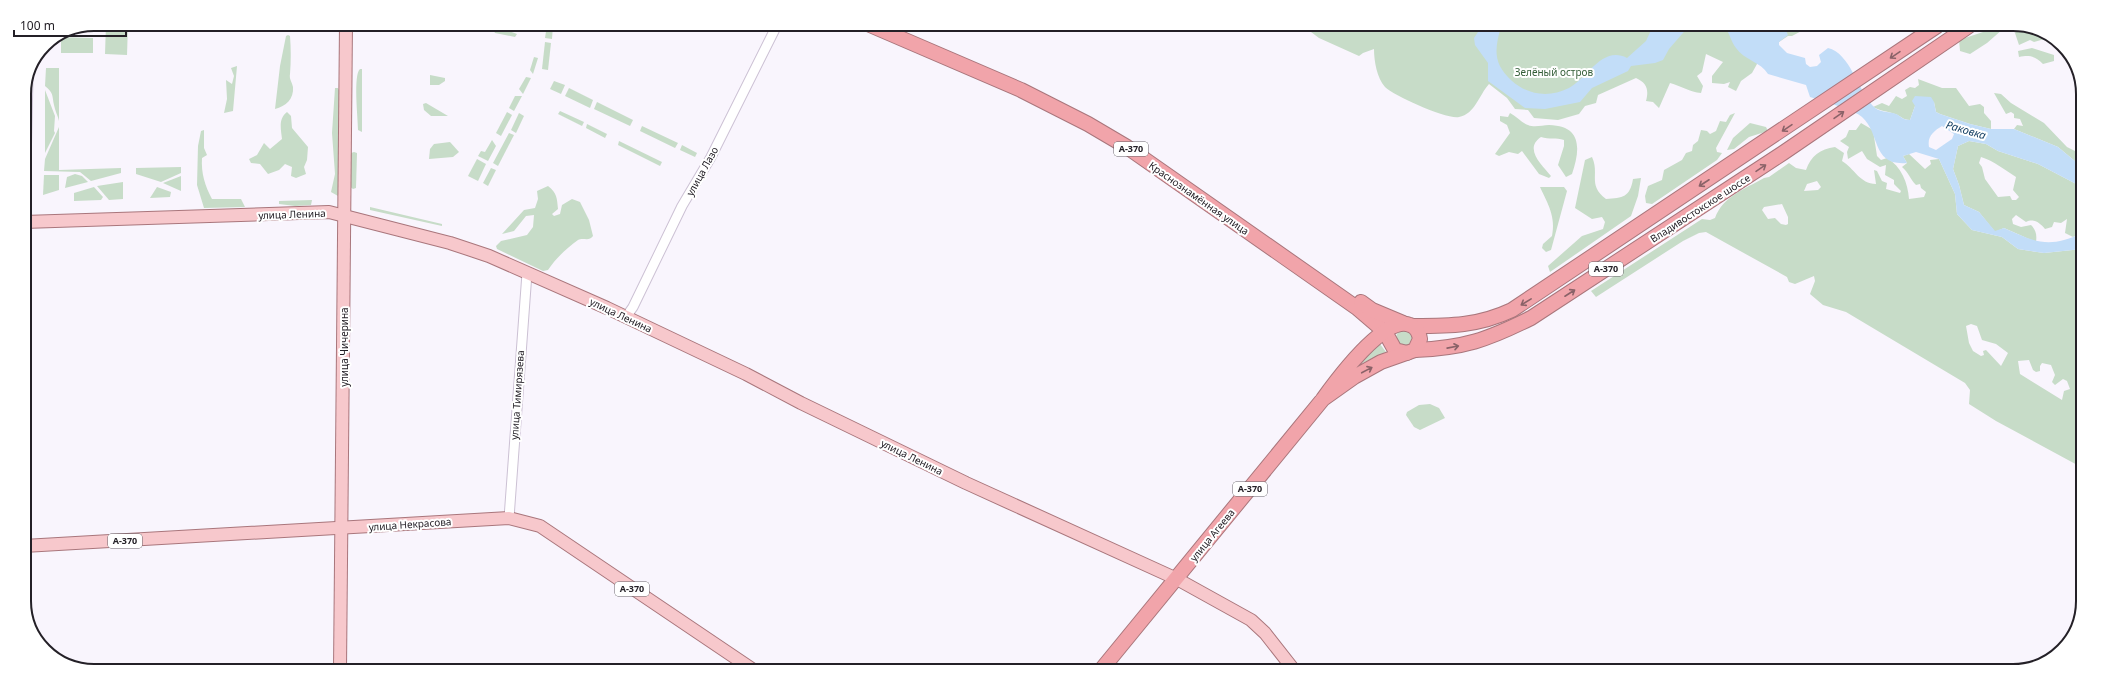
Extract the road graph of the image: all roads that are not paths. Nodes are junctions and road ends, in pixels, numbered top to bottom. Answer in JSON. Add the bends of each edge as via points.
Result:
{"nodes":[{"id":1,"x":346,"y":31,"type":"edge"},
{"id":2,"x":774,"y":31,"type":"edge"},
{"id":3,"x":885,"y":31,"type":"edge"},
{"id":4,"x":902,"y":31,"type":"edge"},
{"id":5,"x":1931,"y":31,"type":"edge"},
{"id":6,"x":1961,"y":31,"type":"edge"},
{"id":7,"x":1053,"y":101,"type":"junction"},
{"id":8,"x":1724,"y":170,"type":"junction"},
{"id":9,"x":1734,"y":186,"type":"junction"},
{"id":10,"x":346,"y":217,"type":"junction"},
{"id":11,"x":31,"y":222,"type":"edge"},
{"id":12,"x":527,"y":273,"type":"junction"},
{"id":13,"x":626,"y":317,"type":"junction"},
{"id":14,"x":1408,"y":325,"type":"junction"},
{"id":15,"x":1385,"y":332,"type":"junction"},
{"id":16,"x":1411,"y":351,"type":"junction"},
{"id":17,"x":1323,"y":399,"type":"junction"},
{"id":18,"x":509,"y":518,"type":"junction"},
{"id":19,"x":342,"y":529,"type":"junction"},
{"id":20,"x":31,"y":546,"type":"edge"},
{"id":21,"x":1177,"y":579,"type":"junction"},
{"id":22,"x":340,"y":664,"type":"edge"},
{"id":23,"x":745,"y":664,"type":"edge"},
{"id":24,"x":1106,"y":664,"type":"edge"},
{"id":25,"x":1289,"y":664,"type":"edge"}],
"edges":[{"from":1,"to":10,"type":"main road","name":"улица Чичерина"},
{"from":2,"to":13,"type":"street","name":"улица Лазо"},
{"from":3,"to":7,"type":"highway","name":"Краснознамённая улица","number":"А-370","via":[[1021,90]]},
{"from":4,"to":7,"type":"highway","name":"Краснознамённая улица","number":"А-370"},
{"from":5,"to":8,"type":"highway","name":"Владивостокское шоссе","number":"А-370","one_way":true},
{"from":9,"to":6,"type":"highway","name":"Владивостокское шоссе","number":"А-370","one_way":true},
{"from":7,"to":14,"type":"highway","name":"Краснознамённая улица","number":"А-370","via":[[1114,130],[1372,310]]},
{"from":7,"to":15,"type":"highway","name":"Краснознамённая улица","number":"А-370","via":[[1127,147],[1357,308]]},
{"from":8,"to":9,"type":"highway","via":[[1733,178]]},
{"from":8,"to":14,"type":"highway","name":"Владивостокское шоссе","number":"А-370","one_way":true,"via":[[1512,310],[1472,324]]},
{"from":16,"to":9,"type":"highway","name":"Владивостокское шоссе","number":"А-370","one_way":true,"via":[[1475,343],[1524,321]]},
{"from":10,"to":11,"type":"main road","name":"улица Ленина","via":[[329,212]]},
{"from":10,"to":12,"type":"main road","name":"улица Ленина","via":[[450,243],[489,256]]},
{"from":10,"to":19,"type":"main road","name":"улица Чичерина"},
{"from":12,"to":13,"type":"main road","name":"улица Ленина"},
{"from":12,"to":18,"type":"street","name":"улица Тимирязева"},
{"from":13,"to":21,"type":"main road","name":"улица Ленина","via":[[966,483]]},
{"from":14,"to":15,"type":"highway","number":"А-370","via":[[1396,325]]},
{"from":14,"to":16,"type":"highway","via":[[1419,333],[1420,339]]},
{"from":15,"to":16,"type":"highway","number":"А-370","via":[[1395,350]]},
{"from":15,"to":17,"type":"highway","name":"улица Агеева","number":"А-370","via":[[1372,340]]},
{"from":17,"to":16,"type":"highway","name":"улица Агеева","number":"А-370","one_way":true,"via":[[1381,362]]},
{"from":17,"to":21,"type":"highway","name":"улица Агеева","number":"А-370"},
{"from":18,"to":19,"type":"main road","name":"улица Некрасова","number":"А-370"},
{"from":18,"to":23,"type":"main road","name":"улица Некрасова","number":"А-370","via":[[540,526]]},
{"from":19,"to":20,"type":"main road","name":"улица Некрасова","number":"А-370"},
{"from":19,"to":22,"type":"main road","name":"улица Чичерина"},
{"from":21,"to":24,"type":"highway","name":"улица Агеева","number":"А-370"},
{"from":21,"to":25,"type":"main road","name":"улица Ленина","via":[[1251,620],[1265,633]]}]}
